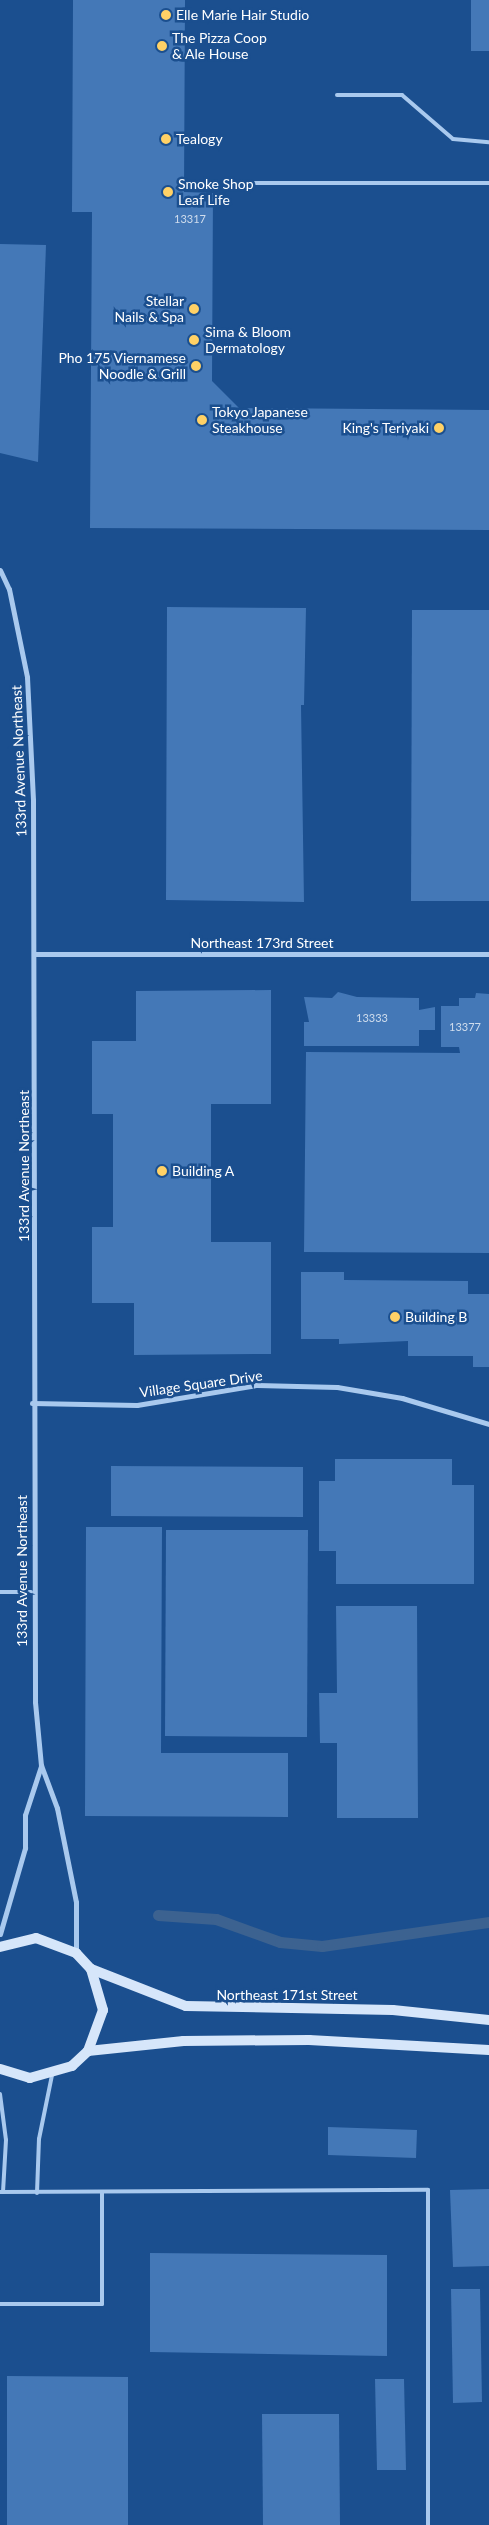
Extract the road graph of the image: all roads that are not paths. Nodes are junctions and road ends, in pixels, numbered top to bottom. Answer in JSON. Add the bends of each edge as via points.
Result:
{"nodes":[{"id":1,"x":337,"y":95,"type":"dead end"},
{"id":2,"x":489,"y":142,"type":"edge"},
{"id":3,"x":236,"y":183,"type":"dead end"},
{"id":4,"x":489,"y":183,"type":"edge"},
{"id":5,"x":0,"y":570,"type":"edge"},
{"id":6,"x":35,"y":954,"type":"junction"},
{"id":7,"x":489,"y":954,"type":"edge"},
{"id":8,"x":32,"y":1403,"type":"junction"},
{"id":9,"x":489,"y":1424,"type":"edge"},
{"id":10,"x":0,"y":1592,"type":"edge"},
{"id":11,"x":31,"y":1592,"type":"junction"},
{"id":12,"x":41,"y":1765,"type":"junction"},
{"id":13,"x":0,"y":1934,"type":"edge"},
{"id":14,"x":0,"y":1947,"type":"edge"},
{"id":15,"x":76,"y":1953,"type":"junction"},
{"id":16,"x":91,"y":1969,"type":"junction"},
{"id":17,"x":489,"y":2020,"type":"edge"},
{"id":18,"x":489,"y":2050,"type":"edge"},
{"id":19,"x":88,"y":2051,"type":"junction"},
{"id":20,"x":0,"y":2069,"type":"edge"},
{"id":21,"x":52,"y":2075,"type":"junction"},
{"id":22,"x":0,"y":2094,"type":"edge"},
{"id":23,"x":1,"y":2192,"type":"edge"},
{"id":24,"x":102,"y":2192,"type":"junction"},
{"id":25,"x":38,"y":2193,"type":"junction"},
{"id":26,"x":0,"y":2304,"type":"edge"},
{"id":27,"x":428,"y":2525,"type":"edge"}],
"edges":[{"from":1,"to":2,"type":"lane","via":[[402,95],[453,139]]},
{"from":3,"to":4,"type":"lane"},
{"from":5,"to":6,"type":"street","name":"133rd Avenue Northeast","via":[[9,589],[27,677]]},
{"from":6,"to":7,"type":"street","name":"Northeast 173rd Street"},
{"from":6,"to":8,"type":"street","name":"133rd Avenue Northeast"},
{"from":8,"to":9,"type":"street","name":"Village Square Drive","via":[[137,1405],[256,1385],[337,1387],[402,1398]]},
{"from":8,"to":11,"type":"street","name":"133rd Avenue Northeast"},
{"from":10,"to":11,"type":"lane"},
{"from":11,"to":12,"type":"street","name":"133rd Avenue Northeast"},
{"from":12,"to":13,"type":"street","name":"133rd Avenue Northeast","via":[[25,1815],[25,1848]]},
{"from":12,"to":15,"type":"street","name":"133rd Avenue Northeast","via":[[57,1808],[76,1902]]},
{"from":14,"to":15,"type":"main road","via":[[36,1938]]},
{"from":15,"to":16,"type":"main road"},
{"from":16,"to":17,"type":"main road","name":"Northeast 171st Street","via":[[186,2006],[393,2010]]},
{"from":16,"to":19,"type":"main road","via":[[103,2010]]},
{"from":18,"to":19,"type":"main road","via":[[309,2040],[182,2041]]},
{"from":19,"to":21,"type":"main road","via":[[72,2066]]},
{"from":20,"to":21,"type":"main road","via":[[30,2078]]},
{"from":21,"to":25,"type":"lane","via":[[39,2139]]},
{"from":22,"to":23,"type":"lane","via":[[6,2140]]},
{"from":23,"to":25,"type":"lane"},
{"from":24,"to":25,"type":"lane"},
{"from":24,"to":26,"type":"lane","via":[[102,2304]]},
{"from":24,"to":27,"type":"lane","via":[[428,2190]]}]}
